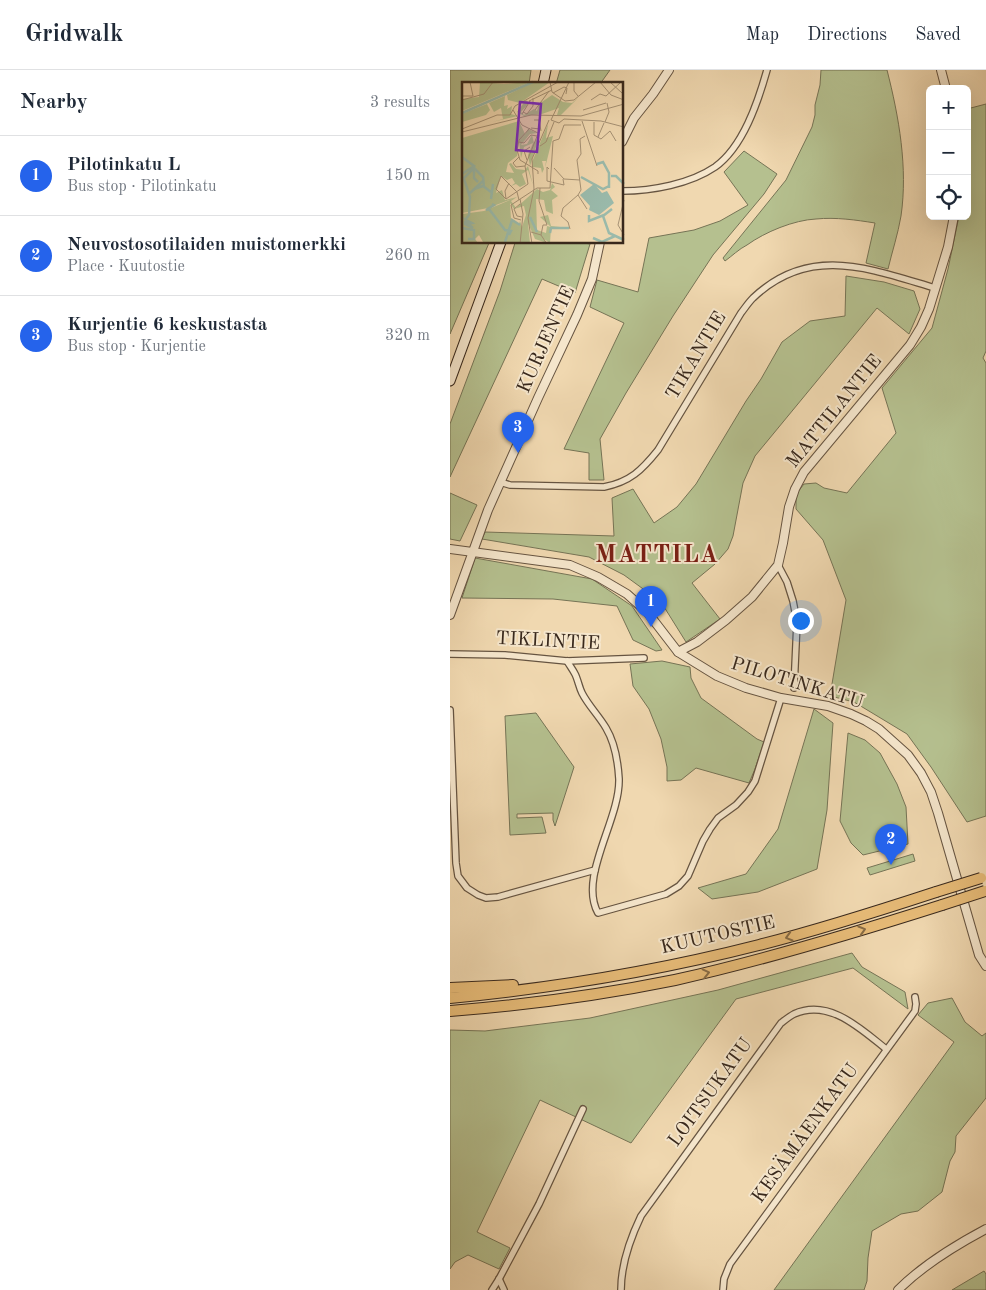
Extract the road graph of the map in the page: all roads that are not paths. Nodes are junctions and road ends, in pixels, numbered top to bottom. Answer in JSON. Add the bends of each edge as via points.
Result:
{"nodes":[{"id":1,"x":669,"y":70,"type":"edge"},
{"id":2,"x":767,"y":70,"type":"edge"},
{"id":3,"x":941,"y":70,"type":"edge"},
{"id":4,"x":945,"y":85,"type":"edge"},
{"id":5,"x":624,"y":138,"type":"edge"},
{"id":6,"x":624,"y":191,"type":"edge"},
{"id":7,"x":953,"y":220,"type":"edge"},
{"id":8,"x":500,"y":244,"type":"edge"},
{"id":9,"x":600,"y":244,"type":"edge"},
{"id":10,"x":935,"y":288,"type":"junction"},
{"id":11,"x":450,"y":381,"type":"edge"},
{"id":12,"x":500,"y":482,"type":"junction"},
{"id":13,"x":450,"y":549,"type":"edge"},
{"id":14,"x":472,"y":552,"type":"junction"},
{"id":15,"x":778,"y":565,"type":"junction"},
{"id":16,"x":450,"y":615,"type":"edge"},
{"id":17,"x":678,"y":652,"type":"junction"},
{"id":18,"x":450,"y":654,"type":"edge"},
{"id":19,"x":644,"y":658,"type":"dead end"},
{"id":20,"x":567,"y":661,"type":"junction"},
{"id":21,"x":794,"y":688,"type":"dead end"},
{"id":22,"x":781,"y":698,"type":"junction"},
{"id":23,"x":450,"y":710,"type":"edge"},
{"id":24,"x":595,"y":870,"type":"junction"},
{"id":25,"x":983,"y":877,"type":"edge"},
{"id":26,"x":985,"y":891,"type":"edge"},
{"id":27,"x":675,"y":965,"type":"junction"},
{"id":28,"x":986,"y":966,"type":"edge"},
{"id":29,"x":676,"y":979,"type":"junction"},
{"id":30,"x":450,"y":988,"type":"edge"},
{"id":31,"x":915,"y":997,"type":"dead end"},
{"id":32,"x":450,"y":998,"type":"edge"},
{"id":33,"x":450,"y":1011,"type":"edge"},
{"id":34,"x":450,"y":1017,"type":"edge"},
{"id":35,"x":886,"y":1049,"type":"junction"},
{"id":36,"x":583,"y":1109,"type":"dead end"},
{"id":37,"x":986,"y":1229,"type":"edge"},
{"id":38,"x":500,"y":1279,"type":"junction"},
{"id":39,"x":492,"y":1290,"type":"edge"},
{"id":40,"x":504,"y":1290,"type":"edge"},
{"id":41,"x":621,"y":1290,"type":"edge"},
{"id":42,"x":723,"y":1290,"type":"edge"},
{"id":43,"x":898,"y":1290,"type":"edge"}],
"edges":[{"from":1,"to":5,"type":"street","via":[[634,118]]},
{"from":2,"to":6,"type":"street","via":[[751,117],[727,156],[715,167],[660,188]]},
{"from":3,"to":4,"type":"street"},
{"from":7,"to":10,"type":"street","name":"MATTILANTIE"},
{"from":8,"to":11,"type":"main road"},
{"from":9,"to":12,"type":"street","name":"KURJENTIE","via":[[592,279],[577,315]]},
{"from":10,"to":12,"type":"street","name":"TIKANTIE","via":[[854,266],[813,266],[794,272],[753,299],[741,313],[658,450],[632,477],[604,487],[510,485]]},
{"from":10,"to":15,"type":"street","name":"MATTILANTIE","via":[[921,327],[910,344],[804,472],[789,507]]},
{"from":12,"to":14,"type":"street","name":"KURJENTIE"},
{"from":13,"to":14,"type":"street","name":"PILOTINKATU"},
{"from":14,"to":16,"type":"street","name":"KURJENTIE"},
{"from":14,"to":17,"type":"street","name":"PILOTINKATU","via":[[570,565],[598,577],[628,594],[648,613]]},
{"from":15,"to":17,"type":"street","name":"MATTILANTIE","via":[[752,597],[726,620]]},
{"from":15,"to":21,"type":"street","via":[[793,601],[797,622]]},
{"from":17,"to":22,"type":"street","name":"PILOTINKATU","via":[[717,676]]},
{"from":18,"to":20,"type":"street","name":"TIKLINTIE"},
{"from":19,"to":20,"type":"street","name":"TIKLINTIE"},
{"from":20,"to":24,"type":"street","via":[[576,674],[582,693],[613,742],[619,777],[617,799]]},
{"from":22,"to":24,"type":"street","via":[[755,781],[736,805],[718,818],[710,829],[688,876],[679,886],[666,894],[598,913],[594,906]]},
{"from":22,"to":28,"type":"street","name":"PILOTINKATU","via":[[828,706],[851,714],[879,729],[908,755],[921,773],[938,813]]},
{"from":23,"to":24,"type":"street","via":[[456,863],[458,876],[467,888],[486,898],[498,897]]},
{"from":25,"to":27,"type":"highway","name":"KUUTOSTIE","one_way":true,"bridge":true,"via":[[838,923]]},
{"from":29,"to":26,"type":"highway","name":"KUUTOSTIE","one_way":true,"bridge":true,"via":[[782,954]]},
{"from":27,"to":30,"type":"highway","via":[[543,982]]},
{"from":27,"to":32,"type":"highway","name":"KUUTOSTIE","via":[[530,990]]},
{"from":29,"to":33,"type":"highway","name":"KUUTOSTIE","via":[[564,999]]},
{"from":29,"to":34,"type":"highway","via":[[533,1009]]},
{"from":31,"to":35,"type":"street","name":"KESÄMÄENKATU","via":[[915,1011]]},
{"from":35,"to":41,"type":"street","name":"LOITSUKATU","via":[[843,1017],[823,1010],[794,1014],[782,1023],[641,1216],[625,1258]]},
{"from":35,"to":42,"type":"street","name":"KESÄMÄENKATU","via":[[730,1264]]},
{"from":36,"to":38,"type":"street"},
{"from":37,"to":43,"type":"street","via":[[920,1270]]},
{"from":38,"to":39,"type":"street"},
{"from":38,"to":40,"type":"street"}]}
